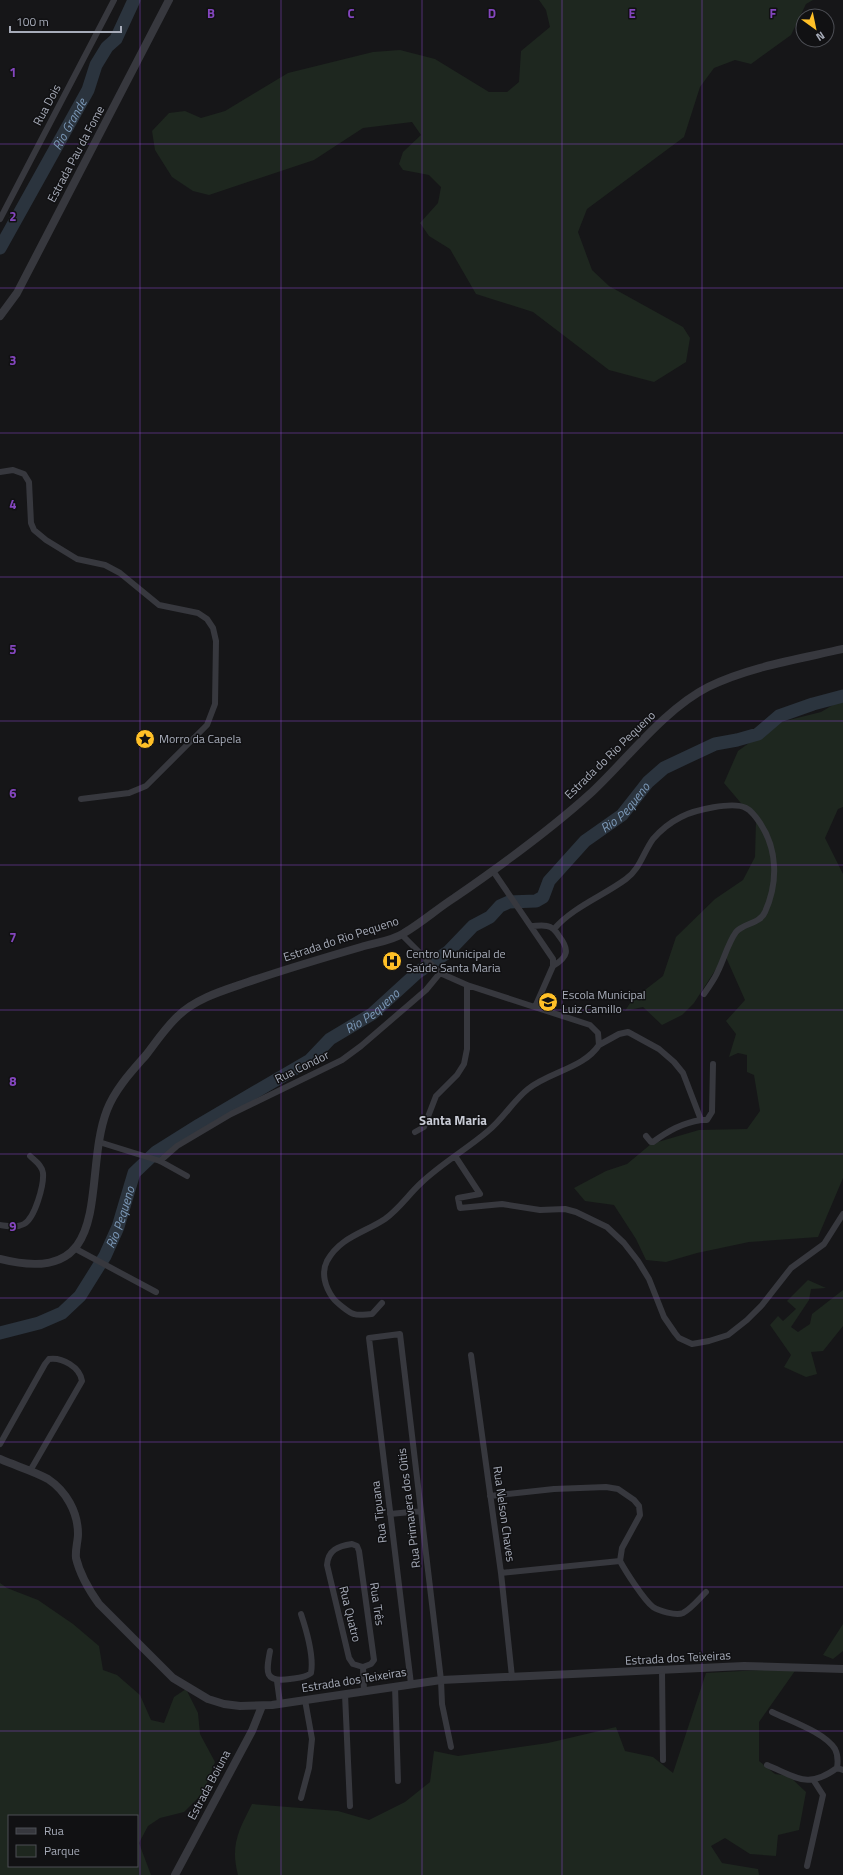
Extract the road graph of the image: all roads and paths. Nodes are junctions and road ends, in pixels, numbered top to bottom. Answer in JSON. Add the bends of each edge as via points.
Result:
{"nodes":[{"id":1,"x":114,"y":0,"type":"edge"},
{"id":2,"x":169,"y":0,"type":"edge"},
{"id":3,"x":0,"y":219,"type":"edge"},
{"id":4,"x":0,"y":316,"type":"edge"},
{"id":5,"x":0,"y":472,"type":"edge"},
{"id":6,"x":843,"y":649,"type":"edge"},
{"id":7,"x":81,"y":799,"type":"dead end"},
{"id":8,"x":493,"y":871,"type":"junction"},
{"id":9,"x":531,"y":926,"type":"junction"},
{"id":10,"x":554,"y":929,"type":"junction"},
{"id":11,"x":402,"y":935,"type":"junction"},
{"id":12,"x":552,"y":966,"type":"junction"},
{"id":13,"x":438,"y":971,"type":"junction"},
{"id":14,"x":467,"y":985,"type":"junction"},
{"id":15,"x":704,"y":994,"type":"dead end"},
{"id":16,"x":535,"y":1007,"type":"junction"},
{"id":17,"x":599,"y":1045,"type":"junction"},
{"id":18,"x":713,"y":1064,"type":"dead end"},
{"id":19,"x":701,"y":1120,"type":"junction"},
{"id":20,"x":415,"y":1132,"type":"dead end"},
{"id":21,"x":646,"y":1136,"type":"dead end"},
{"id":22,"x":99,"y":1142,"type":"junction"},
{"id":23,"x":30,"y":1156,"type":"dead end"},
{"id":24,"x":454,"y":1156,"type":"junction"},
{"id":25,"x":159,"y":1160,"type":"junction"},
{"id":26,"x":188,"y":1176,"type":"dead end"},
{"id":27,"x":843,"y":1214,"type":"edge"},
{"id":28,"x":0,"y":1225,"type":"edge"},
{"id":29,"x":74,"y":1248,"type":"junction"},
{"id":30,"x":0,"y":1259,"type":"edge"},
{"id":31,"x":156,"y":1292,"type":"dead end"},
{"id":32,"x":382,"y":1304,"type":"dead end"},
{"id":33,"x":369,"y":1338,"type":"joint"},
{"id":34,"x":471,"y":1355,"type":"dead end"},
{"id":35,"x":0,"y":1444,"type":"edge"},
{"id":36,"x":0,"y":1459,"type":"edge"},
{"id":37,"x":30,"y":1471,"type":"junction"},
{"id":38,"x":490,"y":1496,"type":"junction"},
{"id":39,"x":421,"y":1511,"type":"junction"},
{"id":40,"x":390,"y":1514,"type":"junction"},
{"id":41,"x":620,"y":1561,"type":"junction"},
{"id":42,"x":327,"y":1565,"type":"joint"},
{"id":43,"x":502,"y":1573,"type":"junction"},
{"id":44,"x":706,"y":1592,"type":"dead end"},
{"id":45,"x":302,"y":1614,"type":"dead end"},
{"id":46,"x":270,"y":1651,"type":"dead end"},
{"id":47,"x":363,"y":1667,"type":"junction"},
{"id":48,"x":843,"y":1669,"type":"edge"},
{"id":49,"x":662,"y":1671,"type":"junction"},
{"id":50,"x":512,"y":1677,"type":"junction"},
{"id":51,"x":440,"y":1680,"type":"junction"},
{"id":52,"x":277,"y":1681,"type":"junction"},
{"id":53,"x":411,"y":1684,"type":"junction"},
{"id":54,"x":395,"y":1686,"type":"junction"},
{"id":55,"x":364,"y":1691,"type":"junction"},
{"id":56,"x":345,"y":1694,"type":"junction"},
{"id":57,"x":305,"y":1700,"type":"junction"},
{"id":58,"x":280,"y":1703,"type":"junction"},
{"id":59,"x":262,"y":1706,"type":"junction"},
{"id":60,"x":772,"y":1712,"type":"dead end"},
{"id":61,"x":451,"y":1747,"type":"dead end"},
{"id":62,"x":663,"y":1760,"type":"dead end"},
{"id":63,"x":768,"y":1765,"type":"dead end"},
{"id":64,"x":840,"y":1769,"type":"edge"},
{"id":65,"x":398,"y":1781,"type":"dead end"},
{"id":66,"x":814,"y":1781,"type":"junction"},
{"id":67,"x":301,"y":1798,"type":"dead end"},
{"id":68,"x":350,"y":1806,"type":"dead end"},
{"id":69,"x":807,"y":1866,"type":"dead end"},
{"id":70,"x":175,"y":1875,"type":"edge"}],
"edges":[{"from":1,"to":3,"type":"street","name":"Rua Dois"},
{"from":2,"to":4,"type":"street","name":"Estrada Pau da Fome","via":[[17,293]]},
{"from":5,"to":7,"type":"street","via":[[13,470],[24,474],[29,482],[31,523],[34,530],[46,540],[77,559],[105,564],[159,605],[198,613],[207,619],[213,628],[216,641],[215,704],[207,725],[146,786],[129,794]]},
{"from":6,"to":8,"type":"street","name":"Estrada do Rio Pequeno","via":[[732,676],[689,698],[580,803]]},
{"from":8,"to":9,"type":"street"},
{"from":8,"to":11,"type":"street","name":"Estrada do Rio Pequeno"},
{"from":9,"to":10,"type":"street","via":[[542,925]]},
{"from":9,"to":12,"type":"street","via":[[552,956]]},
{"from":10,"to":12,"type":"street","via":[[567,950],[562,960]]},
{"from":10,"to":15,"type":"street","via":[[566,918],[627,879],[637,868],[652,840],[675,821],[683,816],[718,807],[737,805],[747,808],[755,815],[770,841],[774,864],[772,893],[762,917],[735,934],[718,972]]},
{"from":11,"to":13,"type":"street"},
{"from":11,"to":22,"type":"street","name":"Estrada do Rio Pequeno","via":[[271,974],[190,1006],[179,1014],[122,1085],[108,1107]]},
{"from":12,"to":16,"type":"street"},
{"from":13,"to":14,"type":"street"},
{"from":13,"to":25,"type":"street","name":"Rua Condor","via":[[426,990],[342,1060],[231,1114],[177,1146]]},
{"from":14,"to":16,"type":"street"},
{"from":14,"to":20,"type":"street","via":[[467,1049],[464,1064],[436,1096],[424,1127]]},
{"from":16,"to":17,"type":"street","via":[[590,1025],[598,1033]]},
{"from":17,"to":19,"type":"street","via":[[628,1032],[659,1049],[683,1073]]},
{"from":17,"to":24,"type":"street","via":[[582,1061],[560,1070],[528,1089],[489,1130]]},
{"from":18,"to":19,"type":"street","via":[[712,1112],[707,1120]]},
{"from":19,"to":21,"type":"street","via":[[688,1122],[668,1131],[653,1142]]},
{"from":22,"to":25,"type":"street"},
{"from":22,"to":29,"type":"street","name":"Estrada do Rio Pequeno","via":[[91,1213],[84,1234]]},
{"from":23,"to":28,"type":"street","via":[[40,1165],[43,1173],[32,1217],[24,1224]]},
{"from":24,"to":27,"type":"street","via":[[480,1194],[458,1198],[460,1208],[502,1204],[540,1210],[565,1209],[588,1217],[616,1234],[649,1279],[664,1317],[675,1333],[679,1338],[692,1344],[728,1335],[747,1320],[791,1268],[824,1244]]},
{"from":24,"to":32,"type":"street","via":[[418,1186],[391,1214],[341,1243],[324,1268],[326,1285],[333,1299],[354,1314],[372,1314]]},
{"from":25,"to":26,"type":"street"},
{"from":29,"to":30,"type":"street","name":"Estrada do Rio Pequeno","via":[[64,1258],[35,1265]]},
{"from":29,"to":31,"type":"street"},
{"from":33,"to":39,"type":"street","name":"Rua Primavera dos Oitis","via":[[400,1334]]},
{"from":33,"to":40,"type":"street","name":"Rua Tipuana"},
{"from":34,"to":38,"type":"street","name":"Rua Nelson Chaves"},
{"from":35,"to":37,"type":"street","via":[[49,1358],[57,1358],[73,1367],[82,1380]]},
{"from":36,"to":37,"type":"street","name":"Estrada dos Teixeiras"},
{"from":37,"to":59,"type":"street","name":"Estrada dos Teixeiras","via":[[48,1479],[68,1499],[76,1514],[76,1556],[79,1570],[99,1604],[126,1633],[173,1678],[208,1699],[224,1704]]},
{"from":38,"to":41,"type":"street","via":[[554,1488],[618,1489],[634,1500],[640,1515],[622,1548]]},
{"from":38,"to":43,"type":"street","name":"Rua Nelson Chaves"},
{"from":39,"to":40,"type":"street"},
{"from":39,"to":51,"type":"street","name":"Rua Primavera dos Oitis"},
{"from":40,"to":53,"type":"street","name":"Rua Tipuana"},
{"from":41,"to":43,"type":"street"},
{"from":41,"to":44,"type":"street","via":[[653,1607],[682,1614]]},
{"from":42,"to":47,"type":"street","name":"Rua Quatro","via":[[349,1658],[356,1666]]},
{"from":42,"to":47,"type":"street","name":"Rua Três","via":[[331,1552],[341,1546],[357,1546],[374,1660],[372,1664]]},
{"from":43,"to":50,"type":"street","name":"Rua Nelson Chaves"},
{"from":45,"to":52,"type":"street","via":[[312,1667],[310,1673]]},
{"from":46,"to":52,"type":"street","via":[[269,1674]]},
{"from":47,"to":55,"type":"street"},
{"from":48,"to":49,"type":"street","name":"Estrada dos Teixeiras","via":[[744,1666]]},
{"from":49,"to":50,"type":"street","name":"Estrada dos Teixeiras"},
{"from":49,"to":62,"type":"street"},
{"from":50,"to":51,"type":"street","name":"Estrada dos Teixeiras"},
{"from":51,"to":53,"type":"street","name":"Estrada dos Teixeiras"},
{"from":51,"to":61,"type":"street","name":"Rua Primavera dos Oitis"},
{"from":52,"to":58,"type":"street"},
{"from":53,"to":54,"type":"street","name":"Estrada dos Teixeiras"},
{"from":54,"to":55,"type":"street","name":"Estrada dos Teixeiras"},
{"from":54,"to":65,"type":"street"},
{"from":55,"to":56,"type":"street","name":"Estrada dos Teixeiras"},
{"from":56,"to":57,"type":"street","name":"Estrada dos Teixeiras"},
{"from":56,"to":68,"type":"street"},
{"from":57,"to":58,"type":"street","name":"Estrada dos Teixeiras"},
{"from":57,"to":67,"type":"street","via":[[312,1739],[309,1768]]},
{"from":58,"to":59,"type":"street","name":"Estrada dos Teixeiras"},
{"from":59,"to":70,"type":"street","name":"Estrada Boiuna","via":[[252,1732]]},
{"from":60,"to":64,"type":"street","via":[[825,1738],[836,1750]]},
{"from":63,"to":66,"type":"street","via":[[802,1780]]},
{"from":64,"to":66,"type":"street"},
{"from":66,"to":69,"type":"street","via":[[823,1795]]}]}
